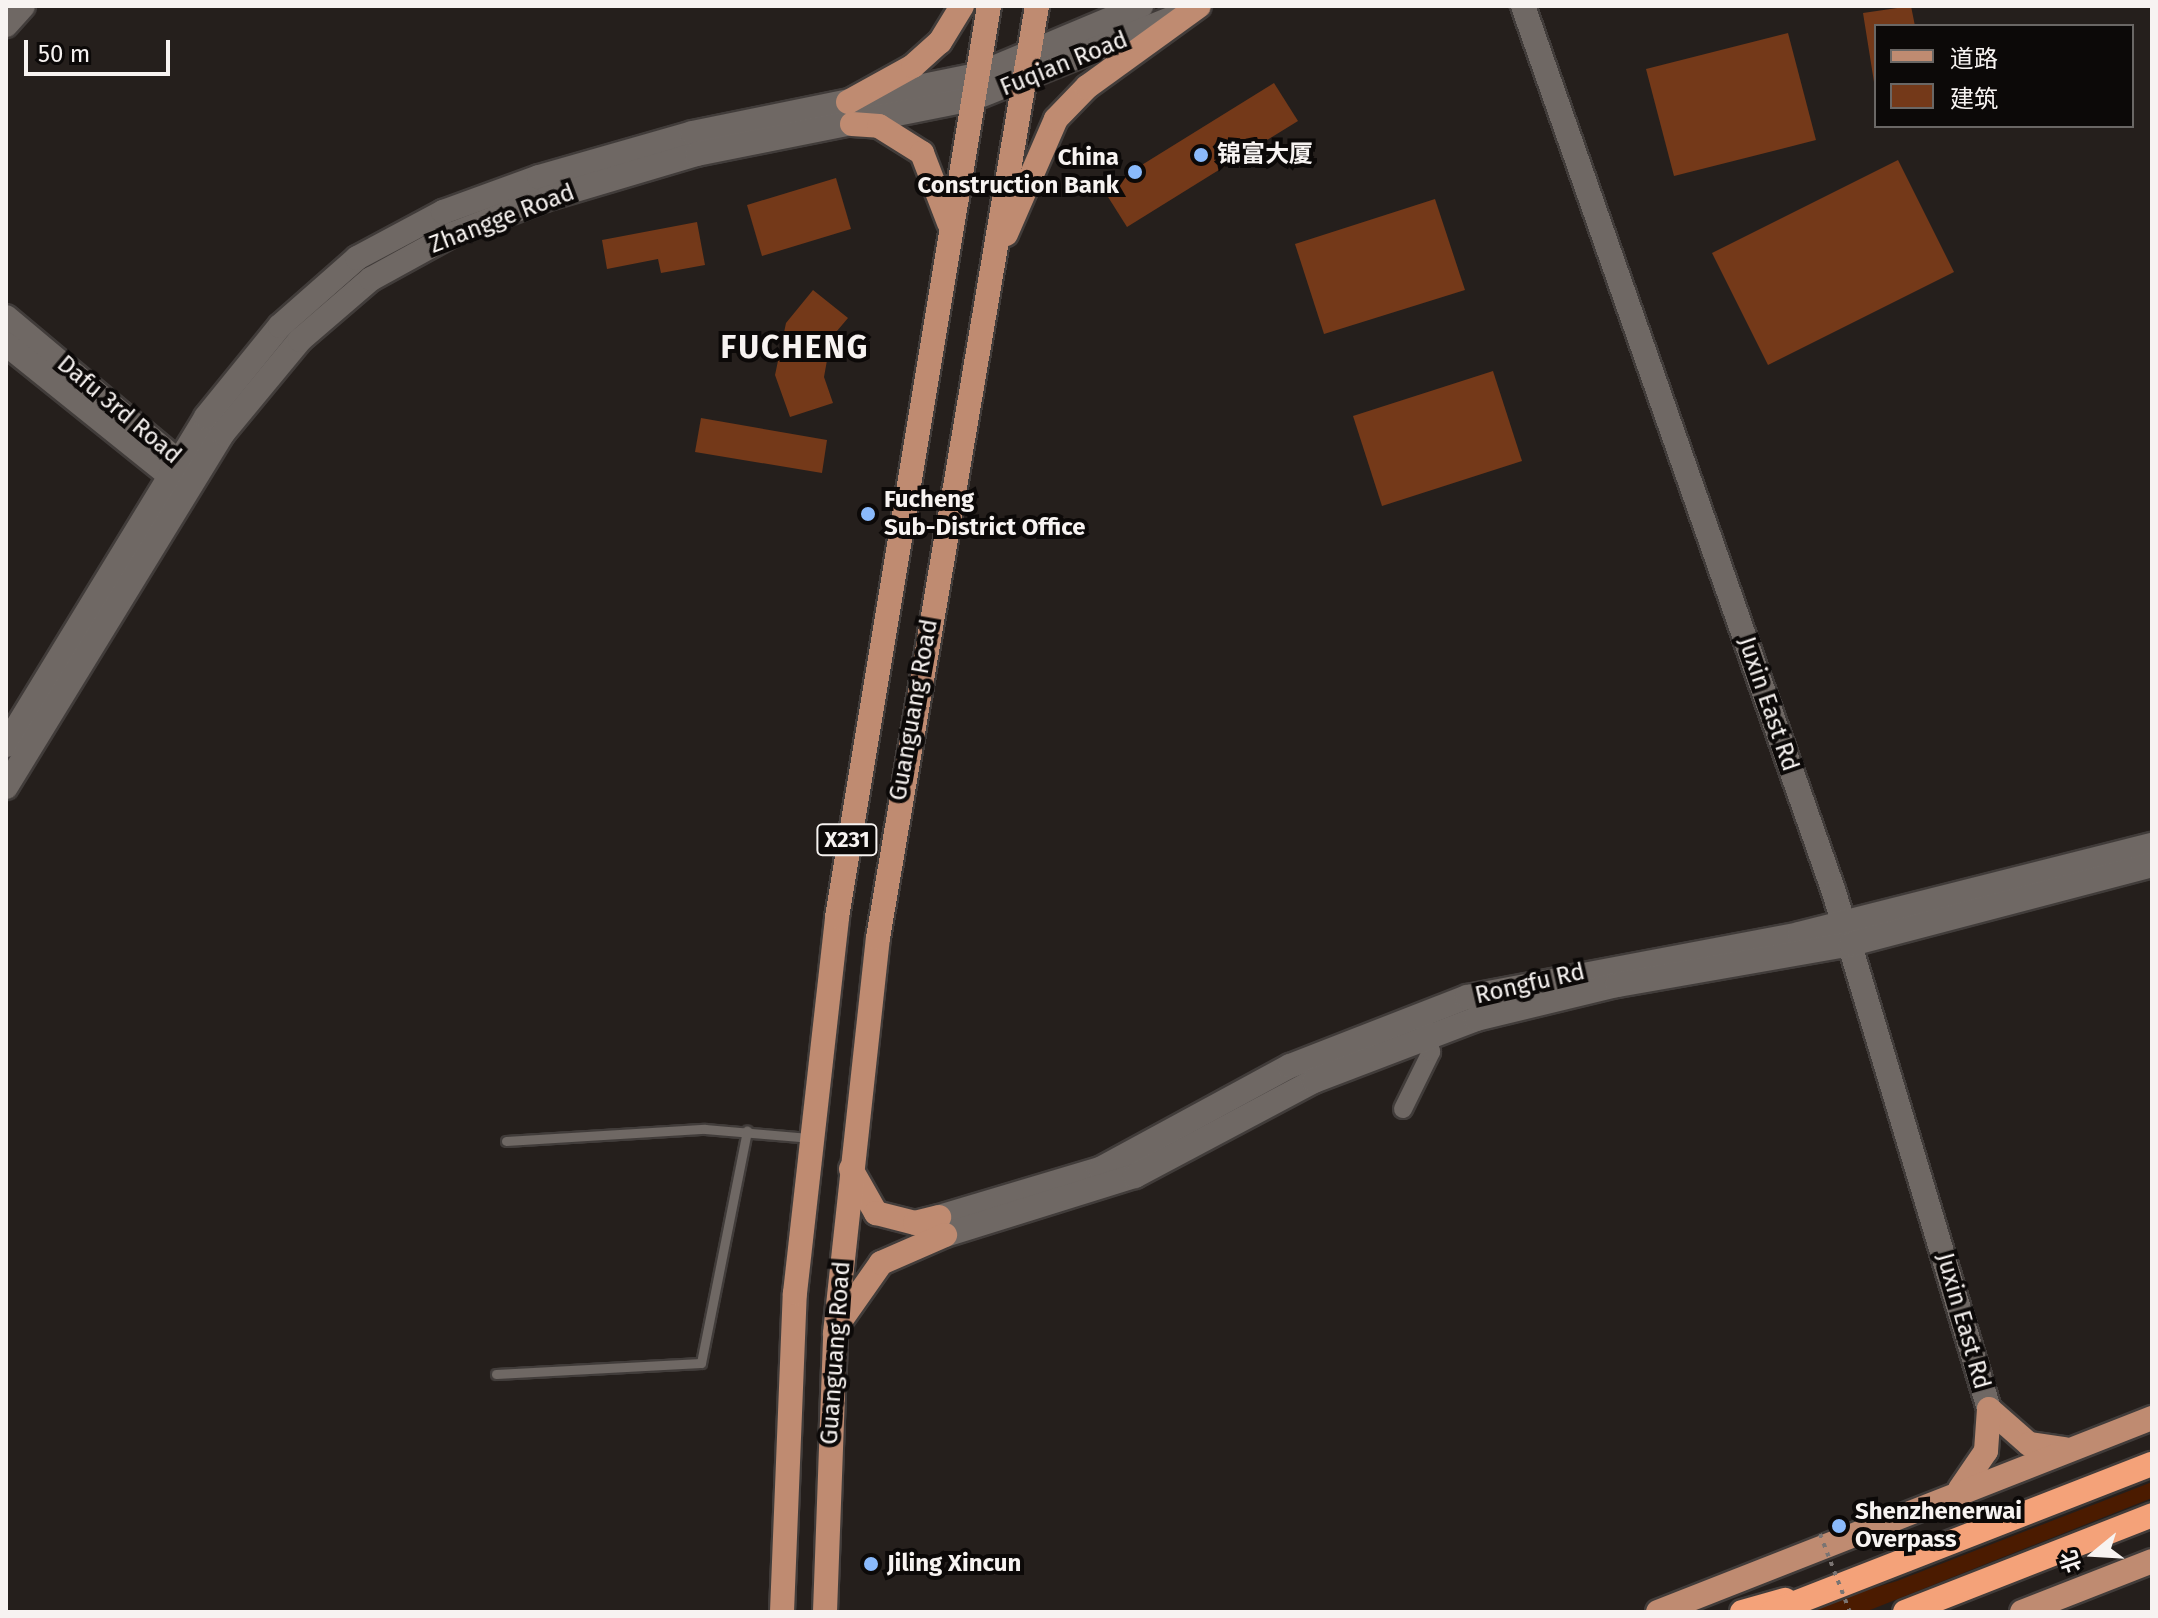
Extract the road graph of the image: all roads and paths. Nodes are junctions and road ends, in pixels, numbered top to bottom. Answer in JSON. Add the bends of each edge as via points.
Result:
{"nodes":[{"id":1,"x":23,"y":6,"type":"edge"},
{"id":2,"x":962,"y":6,"type":"edge"},
{"id":3,"x":989,"y":6,"type":"edge"},
{"id":4,"x":1037,"y":6,"type":"edge"},
{"id":5,"x":1141,"y":6,"type":"edge"},
{"id":6,"x":1198,"y":6,"type":"edge"},
{"id":7,"x":1523,"y":6,"type":"edge"},
{"id":8,"x":6,"y":25,"type":"edge"},
{"id":9,"x":1027,"y":53,"type":"junction"},
{"id":10,"x":977,"y":75,"type":"junction"},
{"id":11,"x":1022,"y":82,"type":"junction"},
{"id":12,"x":972,"y":99,"type":"junction"},
{"id":13,"x":850,"y":113,"type":"junction"},
{"id":14,"x":952,"y":239,"type":"junction"},
{"id":15,"x":986,"y":284,"type":"junction"},
{"id":16,"x":6,"y":317,"type":"edge"},
{"id":17,"x":6,"y":344,"type":"edge"},
{"id":18,"x":182,"y":472,"type":"junction"},
{"id":19,"x":6,"y":745,"type":"edge"},
{"id":20,"x":6,"y":787,"type":"edge"},
{"id":21,"x":2152,"y":845,"type":"edge"},
{"id":22,"x":2138,"y":862,"type":"edge"},
{"id":23,"x":1848,"y":934,"type":"junction"},
{"id":24,"x":1424,"y":1024,"type":"junction"},
{"id":25,"x":1403,"y":1109,"type":"dead end"},
{"id":26,"x":747,"y":1130,"type":"junction"},
{"id":27,"x":810,"y":1138,"type":"junction"},
{"id":28,"x":506,"y":1141,"type":"dead end"},
{"id":29,"x":850,"y":1166,"type":"junction"},
{"id":30,"x":942,"y":1226,"type":"junction"},
{"id":31,"x":835,"y":1333,"type":"junction"},
{"id":32,"x":496,"y":1374,"type":"dead end"},
{"id":33,"x":1989,"y":1409,"type":"junction"},
{"id":34,"x":2152,"y":1418,"type":"edge"},
{"id":35,"x":2071,"y":1449,"type":"junction"},
{"id":36,"x":2152,"y":1464,"type":"edge"},
{"id":37,"x":1958,"y":1491,"type":"junction"},
{"id":38,"x":2152,"y":1515,"type":"edge"},
{"id":39,"x":1820,"y":1534,"type":"dead end"},
{"id":40,"x":2152,"y":1561,"type":"edge"},
{"id":41,"x":1848,"y":1581,"type":"junction"},
{"id":42,"x":2029,"y":1611,"type":"edge"},
{"id":43,"x":782,"y":1612,"type":"edge"},
{"id":44,"x":825,"y":1612,"type":"edge"},
{"id":45,"x":1658,"y":1612,"type":"edge"},
{"id":46,"x":1742,"y":1612,"type":"edge"},
{"id":47,"x":1772,"y":1612,"type":"edge"},
{"id":48,"x":1850,"y":1612,"type":"edge"},
{"id":49,"x":1905,"y":1612,"type":"edge"}],
"edges":[{"from":1,"to":8,"type":"street"},
{"from":2,"to":13,"type":"main road","via":[[940,42]]},
{"from":3,"to":10,"type":"main road","name":"Guanguang Road","number":"X231"},
{"from":4,"to":9,"type":"main road","name":"Guanguang Road","number":"X231"},
{"from":5,"to":9,"type":"street","name":"Fuqian Road"},
{"from":6,"to":11,"type":"street","name":"Fuqian Road"},
{"from":6,"to":15,"type":"main road","via":[[1087,87],[1056,119]]},
{"from":7,"to":23,"type":"street","name":"Juxin East Rd"},
{"from":9,"to":10,"type":"street","name":"Fuqian Road"},
{"from":9,"to":11,"type":"main road","name":"Guanguang Road","number":"X231"},
{"from":10,"to":12,"type":"main road","name":"Guanguang Road","number":"X231"},
{"from":10,"to":13,"type":"street","name":"Zhangge Road"},
{"from":11,"to":12,"type":"street","name":"Fuqian Road"},
{"from":11,"to":15,"type":"main road","name":"Guanguang Road","number":"X231"},
{"from":12,"to":13,"type":"street","name":"Zhangge Road"},
{"from":12,"to":14,"type":"main road","name":"Guanguang Road","number":"X231"},
{"from":13,"to":14,"type":"main road","via":[[922,153],[935,172]]},
{"from":13,"to":18,"type":"street","name":"Zhangge Road","via":[[495,216],[412,254],[300,340]]},
{"from":14,"to":27,"type":"main road","name":"Guanguang Road","number":"X231","via":[[859,751]]},
{"from":15,"to":29,"type":"main road","name":"Guanguang Road","number":"X231","via":[[894,825]]},
{"from":16,"to":18,"type":"street","name":"Dafu 3rd Road"},
{"from":17,"to":18,"type":"street","name":"Dafu 3rd Road"},
{"from":18,"to":19,"type":"street","name":"Zhangge Road"},
{"from":18,"to":20,"type":"street","name":"Zhangge Road"},
{"from":21,"to":22,"type":"street","name":"Rongfu Rd"},
{"from":22,"to":23,"type":"street","name":"Rongfu Rd"},
{"from":23,"to":24,"type":"street","name":"Rongfu Rd"},
{"from":23,"to":33,"type":"street","name":"Juxin East Rd"},
{"from":24,"to":25,"type":"street","via":[[1431,1052]]},
{"from":24,"to":30,"type":"street","name":"Rongfu Rd","via":[[1135,1176]]},
{"from":26,"to":27,"type":"lane"},
{"from":26,"to":28,"type":"lane"},
{"from":26,"to":32,"type":"lane","via":[[701,1363]]},
{"from":27,"to":43,"type":"main road","name":"Guanguang Road","number":"X231","via":[[782,1474]]},
{"from":29,"to":30,"type":"main road","via":[[876,1213]]},
{"from":29,"to":31,"type":"main road","name":"Guanguang Road","number":"X231"},
{"from":30,"to":31,"type":"main road","via":[[881,1263]]},
{"from":31,"to":44,"type":"main road","name":"Guanguang Road","number":"X231"},
{"from":33,"to":35,"type":"main road","via":[[2029,1444]]},
{"from":33,"to":37,"type":"main road","via":[[1986,1451]]},
{"from":34,"to":35,"type":"main road"},
{"from":35,"to":37,"type":"main road"},
{"from":36,"to":41,"type":"highway"},
{"from":37,"to":45,"type":"main road"},
{"from":38,"to":49,"type":"highway"},
{"from":39,"to":48,"type":"path","bridge":true},
{"from":40,"to":42,"type":"main road"},
{"from":41,"to":46,"type":"highway"},
{"from":41,"to":47,"type":"highway"}]}
